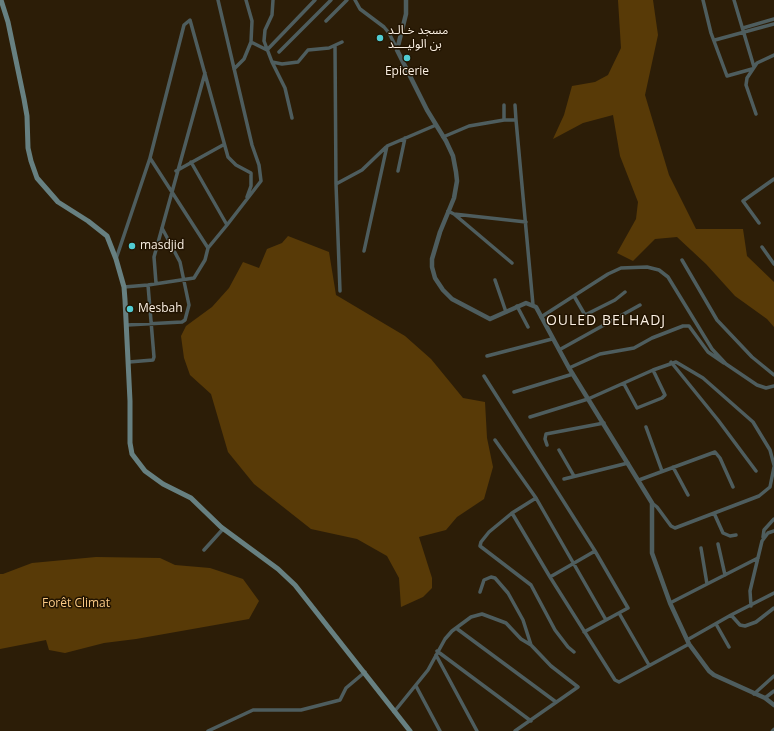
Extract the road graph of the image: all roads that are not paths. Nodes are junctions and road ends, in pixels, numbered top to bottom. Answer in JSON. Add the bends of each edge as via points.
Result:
{"nodes":[{"id":1,"x":1,"y":0,"type":"edge"},
{"id":2,"x":218,"y":0,"type":"edge"},
{"id":3,"x":246,"y":0,"type":"edge"},
{"id":4,"x":273,"y":0,"type":"edge"},
{"id":5,"x":315,"y":0,"type":"edge"},
{"id":6,"x":331,"y":0,"type":"edge"},
{"id":7,"x":347,"y":0,"type":"edge"},
{"id":8,"x":355,"y":0,"type":"edge"},
{"id":9,"x":406,"y":0,"type":"edge"},
{"id":10,"x":703,"y":0,"type":"edge"},
{"id":11,"x":734,"y":0,"type":"edge"},
{"id":12,"x":774,"y":19,"type":"edge"},
{"id":13,"x":326,"y":21,"type":"dead end"},
{"id":14,"x":774,"y":24,"type":"edge"},
{"id":15,"x":743,"y":28,"type":"junction"},
{"id":16,"x":744,"y":33,"type":"junction"},
{"id":17,"x":715,"y":40,"type":"junction"},
{"id":18,"x":251,"y":42,"type":"junction"},
{"id":19,"x":342,"y":42,"type":"dead end"},
{"id":20,"x":335,"y":46,"type":"junction"},
{"id":21,"x":267,"y":50,"type":"junction"},
{"id":22,"x":397,"y":50,"type":"junction"},
{"id":23,"x":279,"y":52,"type":"dead end"},
{"id":24,"x":774,"y":55,"type":"edge"},
{"id":25,"x":272,"y":62,"type":"junction"},
{"id":26,"x":753,"y":68,"type":"junction"},
{"id":27,"x":234,"y":69,"type":"junction"},
{"id":28,"x":205,"y":72,"type":"junction"},
{"id":29,"x":504,"y":105,"type":"dead end"},
{"id":30,"x":515,"y":105,"type":"dead end"},
{"id":31,"x":756,"y":114,"type":"dead end"},
{"id":32,"x":292,"y":118,"type":"dead end"},
{"id":33,"x":504,"y":120,"type":"junction"},
{"id":34,"x":516,"y":120,"type":"junction"},
{"id":35,"x":436,"y":125,"type":"junction"},
{"id":36,"x":443,"y":137,"type":"junction"},
{"id":37,"x":405,"y":138,"type":"junction"},
{"id":38,"x":223,"y":145,"type":"junction"},
{"id":39,"x":387,"y":146,"type":"junction"},
{"id":40,"x":150,"y":158,"type":"junction"},
{"id":41,"x":192,"y":162,"type":"junction"},
{"id":42,"x":176,"y":171,"type":"junction"},
{"id":43,"x":398,"y":171,"type":"dead end"},
{"id":44,"x":774,"y":179,"type":"edge"},
{"id":45,"x":336,"y":184,"type":"junction"},
{"id":46,"x":171,"y":190,"type":"junction"},
{"id":47,"x":247,"y":197,"type":"junction"},
{"id":48,"x":448,"y":211,"type":"junction"},
{"id":49,"x":454,"y":214,"type":"junction"},
{"id":50,"x":526,"y":222,"type":"junction"},
{"id":51,"x":759,"y":223,"type":"dead end"},
{"id":52,"x":227,"y":225,"type":"junction"},
{"id":53,"x":162,"y":228,"type":"junction"},
{"id":54,"x":762,"y":247,"type":"dead end"},
{"id":55,"x":208,"y":248,"type":"junction"},
{"id":56,"x":364,"y":251,"type":"dead end"},
{"id":57,"x":116,"y":259,"type":"junction"},
{"id":58,"x":682,"y":260,"type":"dead end"},
{"id":59,"x":512,"y":263,"type":"dead end"},
{"id":60,"x":774,"y":264,"type":"edge"},
{"id":61,"x":184,"y":278,"type":"junction"},
{"id":62,"x":495,"y":280,"type":"dead end"},
{"id":63,"x":156,"y":283,"type":"junction"},
{"id":64,"x":148,"y":285,"type":"junction"},
{"id":65,"x":124,"y":287,"type":"junction"},
{"id":66,"x":340,"y":291,"type":"dead end"},
{"id":67,"x":625,"y":292,"type":"dead end"},
{"id":68,"x":574,"y":296,"type":"junction"},
{"id":69,"x":533,"y":304,"type":"junction"},
{"id":70,"x":640,"y":305,"type":"dead end"},
{"id":71,"x":517,"y":306,"type":"junction"},
{"id":72,"x":506,"y":312,"type":"junction"},
{"id":73,"x":541,"y":317,"type":"junction"},
{"id":74,"x":152,"y":324,"type":"junction"},
{"id":75,"x":127,"y":325,"type":"junction"},
{"id":76,"x":528,"y":327,"type":"dead end"},
{"id":77,"x":552,"y":339,"type":"junction"},
{"id":78,"x":559,"y":350,"type":"junction"},
{"id":79,"x":487,"y":356,"type":"dead end"},
{"id":80,"x":129,"y":362,"type":"junction"},
{"id":81,"x":671,"y":362,"type":"junction"},
{"id":82,"x":726,"y":364,"type":"junction"},
{"id":83,"x":569,"y":368,"type":"junction"},
{"id":84,"x":653,"y":370,"type":"junction"},
{"id":85,"x":573,"y":374,"type":"junction"},
{"id":86,"x":774,"y":374,"type":"edge"},
{"id":87,"x":484,"y":376,"type":"dead end"},
{"id":88,"x":624,"y":384,"type":"junction"},
{"id":89,"x":774,"y":386,"type":"edge"},
{"id":90,"x":514,"y":392,"type":"dead end"},
{"id":91,"x":588,"y":399,"type":"junction"},
{"id":92,"x":530,"y":417,"type":"dead end"},
{"id":93,"x":604,"y":424,"type":"junction"},
{"id":94,"x":646,"y":428,"type":"dead end"},
{"id":95,"x":495,"y":440,"type":"dead end"},
{"id":96,"x":546,"y":446,"type":"dead end"},
{"id":97,"x":560,"y":450,"type":"dead end"},
{"id":98,"x":628,"y":464,"type":"junction"},
{"id":99,"x":774,"y":466,"type":"edge"},
{"id":100,"x":673,"y":467,"type":"junction"},
{"id":101,"x":662,"y":471,"type":"junction"},
{"id":102,"x":756,"y":472,"type":"dead end"},
{"id":103,"x":574,"y":476,"type":"junction"},
{"id":104,"x":564,"y":479,"type":"dead end"},
{"id":105,"x":639,"y":480,"type":"junction"},
{"id":106,"x":733,"y":486,"type":"dead end"},
{"id":107,"x":688,"y":495,"type":"dead end"},
{"id":108,"x":536,"y":498,"type":"junction"},
{"id":109,"x":652,"y":503,"type":"junction"},
{"id":110,"x":512,"y":513,"type":"junction"},
{"id":111,"x":714,"y":513,"type":"junction"},
{"id":112,"x":774,"y":519,"type":"edge"},
{"id":113,"x":223,"y":529,"type":"junction"},
{"id":114,"x":774,"y":531,"type":"edge"},
{"id":115,"x":736,"y":535,"type":"dead end"},
{"id":116,"x":763,"y":537,"type":"junction"},
{"id":117,"x":718,"y":544,"type":"dead end"},
{"id":118,"x":701,"y":548,"type":"dead end"},
{"id":119,"x":204,"y":550,"type":"dead end"},
{"id":120,"x":595,"y":551,"type":"junction"},
{"id":121,"x":758,"y":558,"type":"junction"},
{"id":122,"x":573,"y":563,"type":"junction"},
{"id":123,"x":725,"y":575,"type":"junction"},
{"id":124,"x":550,"y":577,"type":"junction"},
{"id":125,"x":708,"y":584,"type":"junction"},
{"id":126,"x":480,"y":592,"type":"dead end"},
{"id":127,"x":774,"y":593,"type":"edge"},
{"id":128,"x":670,"y":603,"type":"junction"},
{"id":129,"x":751,"y":606,"type":"junction"},
{"id":130,"x":774,"y":608,"type":"edge"},
{"id":131,"x":619,"y":613,"type":"junction"},
{"id":132,"x":731,"y":615,"type":"junction"},
{"id":133,"x":606,"y":620,"type":"junction"},
{"id":134,"x":716,"y":624,"type":"junction"},
{"id":135,"x":456,"y":628,"type":"junction"},
{"id":136,"x":584,"y":632,"type":"junction"},
{"id":137,"x":688,"y":642,"type":"junction"},
{"id":138,"x":531,"y":645,"type":"junction"},
{"id":139,"x":729,"y":647,"type":"dead end"},
{"id":140,"x":437,"y":651,"type":"junction"},
{"id":141,"x":574,"y":652,"type":"dead end"},
{"id":142,"x":436,"y":656,"type":"junction"},
{"id":143,"x":649,"y":665,"type":"junction"},
{"id":144,"x":365,"y":672,"type":"junction"},
{"id":145,"x":774,"y":676,"type":"edge"},
{"id":146,"x":416,"y":686,"type":"junction"},
{"id":147,"x":774,"y":691,"type":"edge"},
{"id":148,"x":754,"y":694,"type":"junction"},
{"id":149,"x":765,"y":698,"type":"junction"},
{"id":150,"x":556,"y":702,"type":"junction"},
{"id":151,"x":774,"y":705,"type":"edge"},
{"id":152,"x":394,"y":712,"type":"junction"},
{"id":153,"x":531,"y":721,"type":"junction"},
{"id":154,"x":208,"y":731,"type":"edge"},
{"id":155,"x":410,"y":731,"type":"edge"},
{"id":156,"x":440,"y":731,"type":"edge"},
{"id":157,"x":477,"y":731,"type":"edge"},
{"id":158,"x":515,"y":731,"type":"edge"}],
"edges":[{"from":1,"to":57,"type":"main road","via":[[27,116],[28,148],[37,178],[58,202],[107,236]]},
{"from":2,"to":27,"type":"street"},
{"from":3,"to":18,"type":"street","via":[[252,21]]},
{"from":4,"to":21,"type":"street","via":[[272,15],[265,30],[264,41]]},
{"from":5,"to":21,"type":"street"},
{"from":6,"to":23,"type":"street"},
{"from":7,"to":13,"type":"street"},
{"from":8,"to":22,"type":"street","via":[[360,9],[389,32]]},
{"from":9,"to":22,"type":"street","via":[[406,14]]},
{"from":10,"to":17,"type":"street"},
{"from":11,"to":15,"type":"street"},
{"from":12,"to":15,"type":"street"},
{"from":14,"to":16,"type":"street"},
{"from":15,"to":16,"type":"street"},
{"from":16,"to":17,"type":"street"},
{"from":16,"to":26,"type":"street"},
{"from":17,"to":26,"type":"street","via":[[727,76]]},
{"from":18,"to":21,"type":"street"},
{"from":18,"to":27,"type":"street","via":[[244,59]]},
{"from":19,"to":20,"type":"street"},
{"from":20,"to":25,"type":"street","via":[[308,50],[298,62]]},
{"from":20,"to":45,"type":"street"},
{"from":21,"to":25,"type":"street"},
{"from":22,"to":35,"type":"street"},
{"from":24,"to":26,"type":"street","via":[[757,63]]},
{"from":25,"to":32,"type":"street","via":[[286,88]]},
{"from":26,"to":31,"type":"street","via":[[746,85]]},
{"from":27,"to":47,"type":"street","via":[[261,181]]},
{"from":28,"to":38,"type":"street"},
{"from":28,"to":40,"type":"street","via":[[190,20],[184,25]]},
{"from":28,"to":42,"type":"street"},
{"from":29,"to":33,"type":"street"},
{"from":30,"to":34,"type":"street"},
{"from":33,"to":34,"type":"street"},
{"from":33,"to":36,"type":"street","via":[[469,126]]},
{"from":34,"to":50,"type":"street"},
{"from":35,"to":36,"type":"street"},
{"from":35,"to":37,"type":"street"},
{"from":36,"to":48,"type":"street","via":[[453,156],[457,181],[454,198]]},
{"from":37,"to":39,"type":"street"},
{"from":37,"to":43,"type":"street"},
{"from":38,"to":41,"type":"street"},
{"from":38,"to":47,"type":"street","via":[[228,157],[250,173]]},
{"from":39,"to":45,"type":"street","via":[[362,170]]},
{"from":39,"to":56,"type":"street"},
{"from":40,"to":46,"type":"street"},
{"from":40,"to":57,"type":"street"},
{"from":41,"to":42,"type":"street"},
{"from":41,"to":52,"type":"street"},
{"from":42,"to":46,"type":"street"},
{"from":44,"to":51,"type":"street","via":[[743,201]]},
{"from":45,"to":66,"type":"street"},
{"from":46,"to":53,"type":"street"},
{"from":46,"to":55,"type":"street"},
{"from":47,"to":52,"type":"street"},
{"from":48,"to":49,"type":"street"},
{"from":48,"to":72,"type":"street","via":[[432,259],[435,278],[452,299],[485,317],[496,318]]},
{"from":49,"to":50,"type":"street"},
{"from":49,"to":59,"type":"street"},
{"from":50,"to":69,"type":"street"},
{"from":52,"to":55,"type":"street"},
{"from":53,"to":61,"type":"street","via":[[180,262]]},
{"from":53,"to":63,"type":"street","via":[[154,256]]},
{"from":54,"to":60,"type":"street"},
{"from":55,"to":61,"type":"street","via":[[205,260],[194,278]]},
{"from":57,"to":65,"type":"main road"},
{"from":58,"to":86,"type":"street","via":[[717,320],[752,357]]},
{"from":61,"to":63,"type":"street"},
{"from":61,"to":74,"type":"street","via":[[189,305],[185,320]]},
{"from":62,"to":72,"type":"street"},
{"from":63,"to":64,"type":"street"},
{"from":64,"to":65,"type":"street"},
{"from":64,"to":74,"type":"street"},
{"from":65,"to":75,"type":"main road"},
{"from":67,"to":68,"type":"street","via":[[585,315]]},
{"from":68,"to":73,"type":"street"},
{"from":68,"to":82,"type":"street","via":[[621,268],[647,267],[659,270],[672,283],[712,349]]},
{"from":69,"to":71,"type":"street"},
{"from":69,"to":73,"type":"street"},
{"from":70,"to":78,"type":"street"},
{"from":71,"to":72,"type":"street"},
{"from":71,"to":76,"type":"street"},
{"from":73,"to":77,"type":"street"},
{"from":74,"to":75,"type":"street"},
{"from":74,"to":80,"type":"street","via":[[154,357],[152,360]]},
{"from":75,"to":80,"type":"main road"},
{"from":77,"to":78,"type":"street"},
{"from":77,"to":79,"type":"street"},
{"from":78,"to":83,"type":"street"},
{"from":80,"to":113,"type":"main road","via":[[132,454],[145,471],[163,484],[191,498]]},
{"from":81,"to":84,"type":"street"},
{"from":81,"to":99,"type":"street","via":[[681,364],[703,378],[742,411],[763,436]]},
{"from":81,"to":102,"type":"street"},
{"from":82,"to":83,"type":"street","via":[[708,352],[689,326],[683,326],[634,348],[600,354]]},
{"from":82,"to":89,"type":"street","via":[[757,385],[766,388]]},
{"from":83,"to":85,"type":"street"},
{"from":84,"to":88,"type":"street"},
{"from":84,"to":88,"type":"street","via":[[664,396],[662,398],[637,408]]},
{"from":85,"to":90,"type":"street"},
{"from":85,"to":91,"type":"street"},
{"from":87,"to":120,"type":"street"},
{"from":88,"to":91,"type":"street"},
{"from":91,"to":92,"type":"street"},
{"from":91,"to":93,"type":"street"},
{"from":93,"to":96,"type":"street","via":[[546,434]]},
{"from":93,"to":98,"type":"street"},
{"from":94,"to":101,"type":"street"},
{"from":95,"to":108,"type":"street"},
{"from":97,"to":103,"type":"street"},
{"from":98,"to":103,"type":"street"},
{"from":98,"to":105,"type":"street"},
{"from":99,"to":111,"type":"street","via":[[771,485],[767,491],[753,500]]},
{"from":100,"to":101,"type":"street"},
{"from":100,"to":106,"type":"street","via":[[715,452]]},
{"from":100,"to":107,"type":"street"},
{"from":101,"to":105,"type":"street"},
{"from":103,"to":104,"type":"street"},
{"from":105,"to":109,"type":"street"},
{"from":108,"to":110,"type":"street"},
{"from":108,"to":122,"type":"street"},
{"from":109,"to":111,"type":"street","via":[[675,528]]},
{"from":109,"to":128,"type":"street","via":[[652,553]]},
{"from":110,"to":124,"type":"street"},
{"from":110,"to":141,"type":"street","via":[[489,532],[480,546],[531,585],[555,630]]},
{"from":111,"to":115,"type":"street","via":[[723,533]]},
{"from":112,"to":116,"type":"street","via":[[766,528]]},
{"from":113,"to":119,"type":"street"},
{"from":113,"to":144,"type":"main road","via":[[278,569],[295,586]]},
{"from":114,"to":116,"type":"street"},
{"from":116,"to":121,"type":"street"},
{"from":117,"to":123,"type":"street"},
{"from":118,"to":125,"type":"street"},
{"from":120,"to":122,"type":"street"},
{"from":120,"to":131,"type":"street","via":[[628,608]]},
{"from":121,"to":123,"type":"street"},
{"from":121,"to":129,"type":"street","via":[[750,591]]},
{"from":122,"to":124,"type":"street"},
{"from":122,"to":133,"type":"street"},
{"from":123,"to":125,"type":"street"},
{"from":124,"to":136,"type":"street"},
{"from":125,"to":128,"type":"street"},
{"from":126,"to":138,"type":"street","via":[[484,580],[495,578],[523,620]]},
{"from":127,"to":129,"type":"street"},
{"from":128,"to":137,"type":"street"},
{"from":129,"to":132,"type":"street"},
{"from":130,"to":132,"type":"street","via":[[756,622],[745,626],[740,625]]},
{"from":131,"to":133,"type":"street"},
{"from":131,"to":143,"type":"street"},
{"from":132,"to":134,"type":"street"},
{"from":133,"to":136,"type":"street"},
{"from":134,"to":137,"type":"street"},
{"from":134,"to":139,"type":"street"},
{"from":135,"to":138,"type":"street","via":[[471,617],[482,614],[506,623],[521,639]]},
{"from":135,"to":140,"type":"street"},
{"from":135,"to":150,"type":"street"},
{"from":136,"to":143,"type":"street","via":[[615,680],[619,682]]},
{"from":137,"to":143,"type":"street"},
{"from":137,"to":148,"type":"street","via":[[709,671]]},
{"from":138,"to":150,"type":"street","via":[[578,687]]},
{"from":140,"to":142,"type":"street"},
{"from":140,"to":153,"type":"street"},
{"from":142,"to":146,"type":"street"},
{"from":142,"to":157,"type":"street"},
{"from":144,"to":152,"type":"main road"},
{"from":144,"to":154,"type":"street","via":[[346,688],[340,700],[301,710],[253,710]]},
{"from":145,"to":148,"type":"street"},
{"from":146,"to":152,"type":"street"},
{"from":146,"to":156,"type":"street"},
{"from":147,"to":149,"type":"street"},
{"from":148,"to":149,"type":"street"},
{"from":149,"to":151,"type":"street"},
{"from":150,"to":153,"type":"street"},
{"from":152,"to":155,"type":"main road"},
{"from":153,"to":158,"type":"street"}]}
